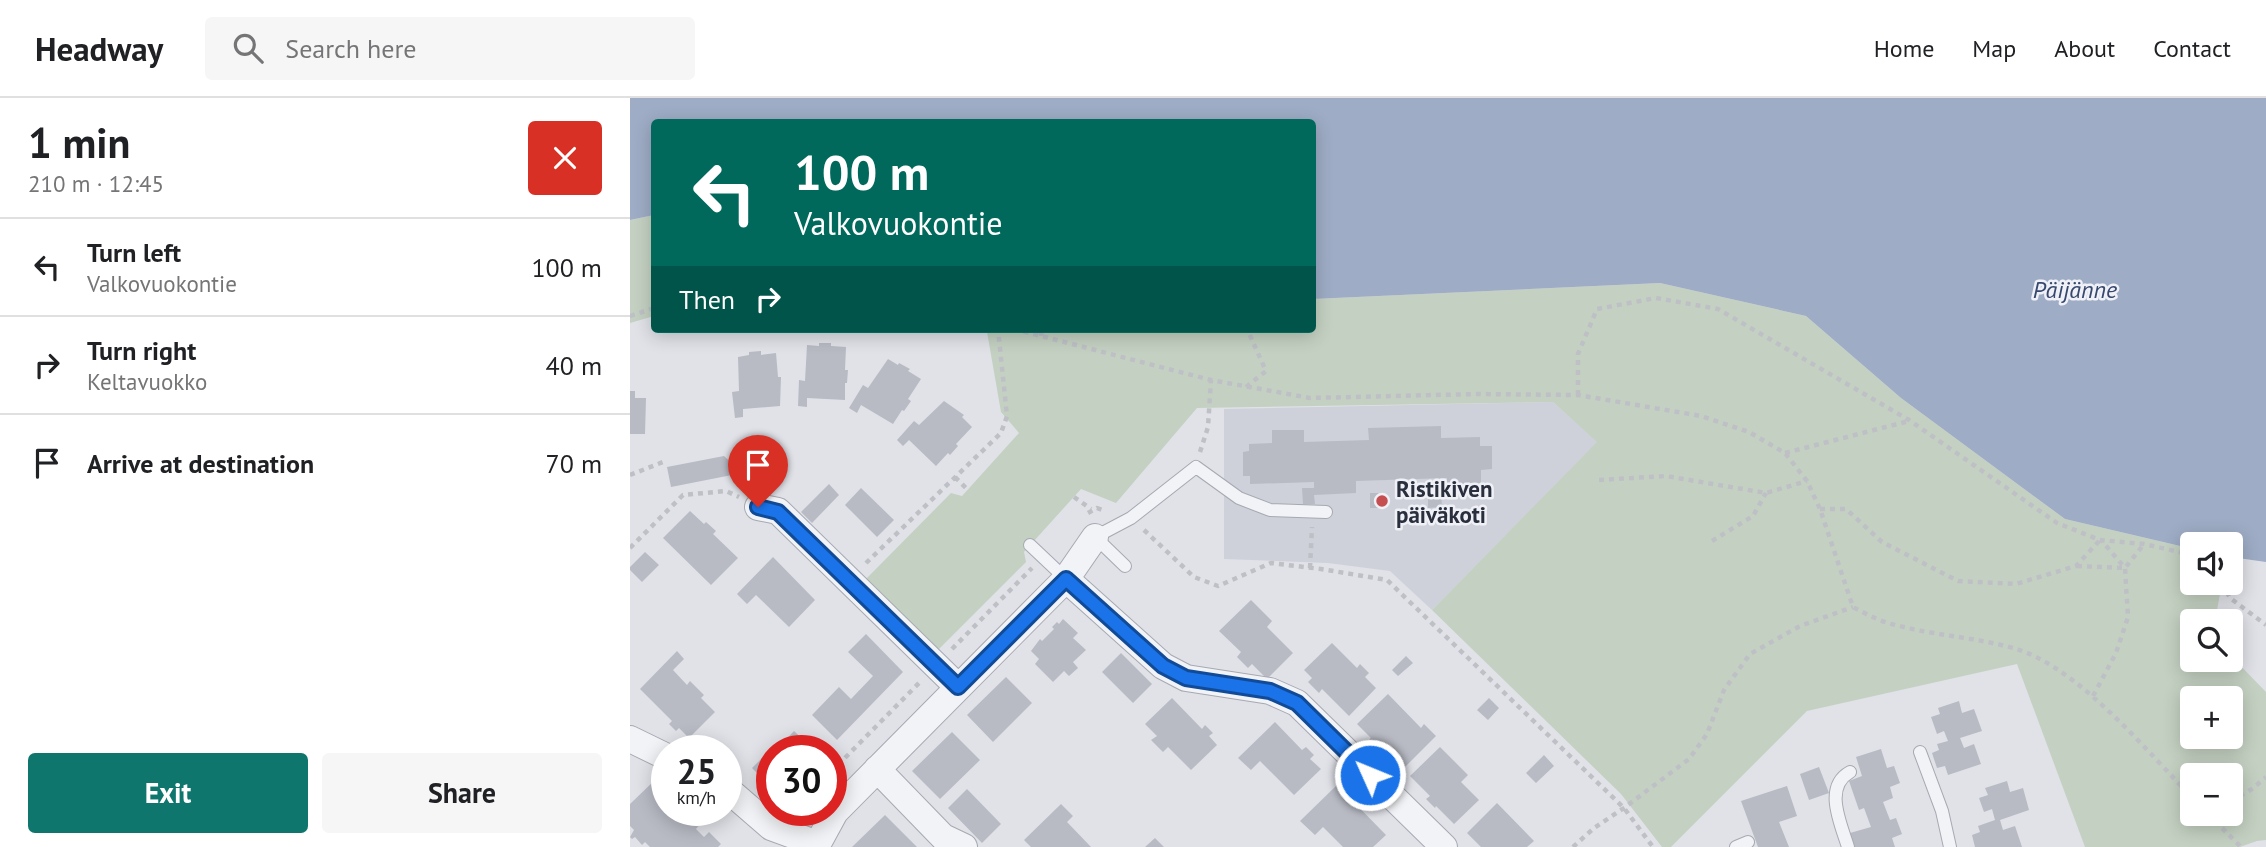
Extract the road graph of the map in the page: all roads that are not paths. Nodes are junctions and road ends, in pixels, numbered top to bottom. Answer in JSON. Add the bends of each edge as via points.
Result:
{"nodes":[{"id":1,"x":758,"y":507,"type":"road end"},
{"id":2,"x":1326,"y":512,"type":"dead end"},
{"id":3,"x":1088,"y":528,"type":"junction"},
{"id":4,"x":1030,"y":545,"type":"dead end"},
{"id":5,"x":1125,"y":566,"type":"dead end"},
{"id":6,"x":1066,"y":579,"type":"junction"},
{"id":7,"x":958,"y":687,"type":"junction"},
{"id":8,"x":630,"y":738,"type":"edge"},
{"id":9,"x":651,"y":749,"type":"edge"},
{"id":10,"x":1920,"y":752,"type":"dead end"},
{"id":11,"x":877,"y":769,"type":"junction"},
{"id":12,"x":1850,"y":772,"type":"dead end"},
{"id":13,"x":742,"y":802,"type":"edge"},
{"id":14,"x":817,"y":845,"type":"edge"},
{"id":15,"x":964,"y":847,"type":"edge"},
{"id":16,"x":1444,"y":847,"type":"edge"},
{"id":17,"x":1848,"y":847,"type":"edge"},
{"id":18,"x":1950,"y":847,"type":"edge"}],
"edges":[{"from":1,"to":7,"type":"street","via":[[778,512]]},
{"from":2,"to":3,"type":"lane","via":[[1270,510],[1238,498],[1196,467],[1131,518]]},
{"from":3,"to":5,"type":"lane"},
{"from":3,"to":6,"type":"street"},
{"from":4,"to":6,"type":"lane"},
{"from":6,"to":7,"type":"street"},
{"from":6,"to":16,"type":"street","via":[[1174,672],[1186,678],[1270,691],[1297,703]]},
{"from":7,"to":11,"type":"street"},
{"from":8,"to":9,"type":"street"},
{"from":10,"to":18,"type":"lane"},
{"from":11,"to":14,"type":"street","via":[[835,812]]},
{"from":11,"to":15,"type":"street","via":[[943,837]]},
{"from":12,"to":17,"type":"lane","via":[[1836,788],[1836,807]]},
{"from":13,"to":14,"type":"street","via":[[771,827]]}]}
